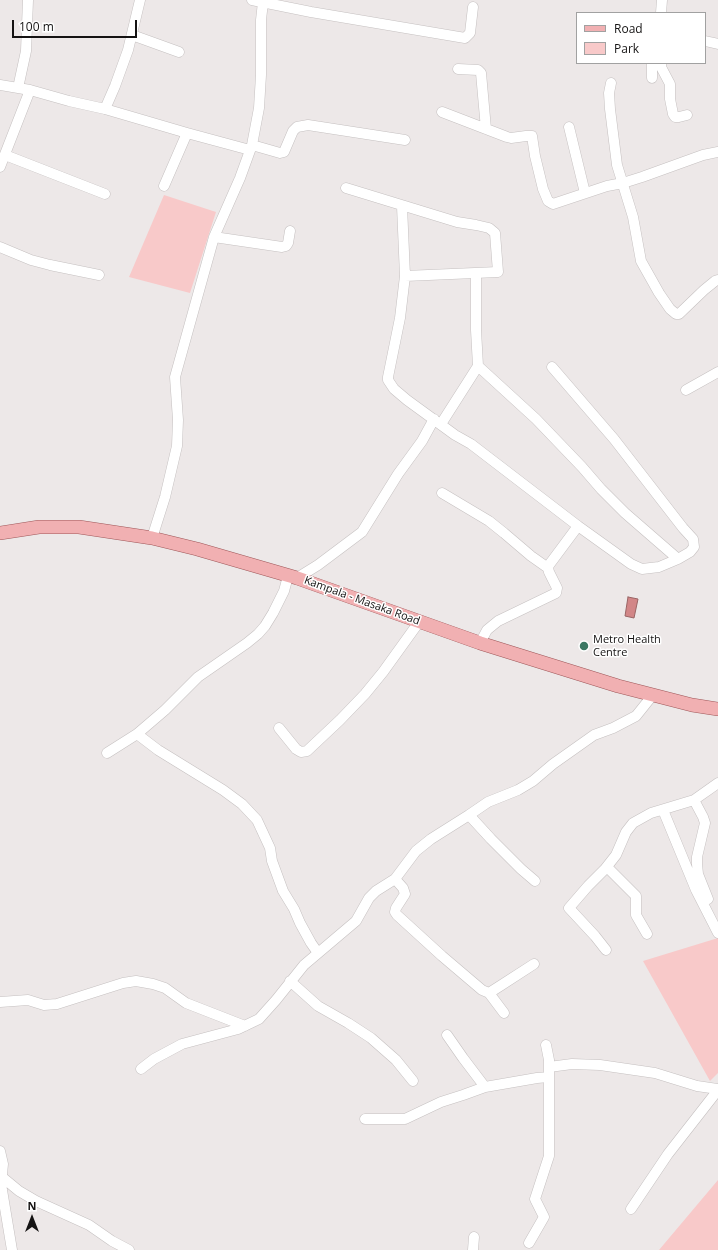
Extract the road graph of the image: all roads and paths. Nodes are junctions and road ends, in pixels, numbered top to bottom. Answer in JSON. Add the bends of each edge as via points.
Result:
{"nodes":[{"id":1,"x":28,"y":0,"type":"edge"},
{"id":2,"x":140,"y":0,"type":"edge"},
{"id":3,"x":252,"y":0,"type":"edge"},
{"id":4,"x":662,"y":0,"type":"edge"},
{"id":5,"x":264,"y":1,"type":"edge"},
{"id":6,"x":474,"y":7,"type":"dead end"},
{"id":7,"x":661,"y":12,"type":"edge"},
{"id":8,"x":132,"y":35,"type":"junction"},
{"id":9,"x":706,"y":41,"type":"edge"},
{"id":10,"x":718,"y":44,"type":"edge"},
{"id":11,"x":179,"y":52,"type":"dead end"},
{"id":12,"x":652,"y":64,"type":"edge"},
{"id":13,"x":661,"y":64,"type":"edge"},
{"id":14,"x":458,"y":69,"type":"dead end"},
{"id":15,"x":652,"y":78,"type":"dead end"},
{"id":16,"x":611,"y":83,"type":"dead end"},
{"id":17,"x":0,"y":85,"type":"edge"},
{"id":18,"x":18,"y":88,"type":"junction"},
{"id":19,"x":30,"y":90,"type":"junction"},
{"id":20,"x":105,"y":109,"type":"junction"},
{"id":21,"x":442,"y":112,"type":"dead end"},
{"id":22,"x":687,"y":115,"type":"dead end"},
{"id":23,"x":569,"y":126,"type":"dead end"},
{"id":24,"x":486,"y":129,"type":"junction"},
{"id":25,"x":186,"y":133,"type":"junction"},
{"id":26,"x":405,"y":140,"type":"dead end"},
{"id":27,"x":251,"y":148,"type":"junction"},
{"id":28,"x":718,"y":152,"type":"edge"},
{"id":29,"x":5,"y":155,"type":"junction"},
{"id":30,"x":0,"y":167,"type":"edge"},
{"id":31,"x":623,"y":183,"type":"junction"},
{"id":32,"x":164,"y":186,"type":"dead end"},
{"id":33,"x":346,"y":188,"type":"dead end"},
{"id":34,"x":584,"y":193,"type":"junction"},
{"id":35,"x":105,"y":194,"type":"dead end"},
{"id":36,"x":402,"y":206,"type":"junction"},
{"id":37,"x":290,"y":231,"type":"dead end"},
{"id":38,"x":214,"y":237,"type":"junction"},
{"id":39,"x":0,"y":247,"type":"edge"},
{"id":40,"x":476,"y":273,"type":"junction"},
{"id":41,"x":99,"y":276,"type":"dead end"},
{"id":42,"x":405,"y":276,"type":"junction"},
{"id":43,"x":718,"y":280,"type":"edge"},
{"id":44,"x":478,"y":366,"type":"junction"},
{"id":45,"x":552,"y":367,"type":"dead end"},
{"id":46,"x":718,"y":372,"type":"edge"},
{"id":47,"x":686,"y":390,"type":"dead end"},
{"id":48,"x":438,"y":422,"type":"junction"},
{"id":49,"x":442,"y":493,"type":"dead end"},
{"id":50,"x":578,"y":526,"type":"junction"},
{"id":51,"x":0,"y":533,"type":"edge"},
{"id":52,"x":152,"y":538,"type":"junction"},
{"id":53,"x":678,"y":559,"type":"junction"},
{"id":54,"x":318,"y":565,"type":"junction"},
{"id":55,"x":548,"y":568,"type":"junction"},
{"id":56,"x":293,"y":577,"type":"junction"},
{"id":57,"x":316,"y":585,"type":"junction"},
{"id":58,"x":419,"y":622,"type":"junction"},
{"id":59,"x":480,"y":643,"type":"junction"},
{"id":60,"x":652,"y":696,"type":"junction"},
{"id":61,"x":718,"y":709,"type":"edge"},
{"id":62,"x":279,"y":728,"type":"dead end"},
{"id":63,"x":137,"y":734,"type":"junction"},
{"id":64,"x":107,"y":753,"type":"dead end"},
{"id":65,"x":718,"y":783,"type":"edge"},
{"id":66,"x":694,"y":800,"type":"junction"},
{"id":67,"x":663,"y":810,"type":"junction"},
{"id":68,"x":469,"y":816,"type":"junction"},
{"id":69,"x":607,"y":867,"type":"junction"},
{"id":70,"x":394,"y":880,"type":"junction"},
{"id":71,"x":535,"y":881,"type":"dead end"},
{"id":72,"x":708,"y":899,"type":"dead end"},
{"id":73,"x":718,"y":933,"type":"edge"},
{"id":74,"x":647,"y":934,"type":"dead end"},
{"id":75,"x":606,"y":950,"type":"dead end"},
{"id":76,"x":318,"y":953,"type":"junction"},
{"id":77,"x":534,"y":964,"type":"dead end"},
{"id":78,"x":290,"y":981,"type":"junction"},
{"id":79,"x":489,"y":993,"type":"junction"},
{"id":80,"x":0,"y":1002,"type":"edge"},
{"id":81,"x":504,"y":1013,"type":"dead end"},
{"id":82,"x":245,"y":1026,"type":"junction"},
{"id":83,"x":447,"y":1035,"type":"dead end"},
{"id":84,"x":546,"y":1045,"type":"dead end"},
{"id":85,"x":141,"y":1068,"type":"dead end"},
{"id":86,"x":548,"y":1072,"type":"junction"},
{"id":87,"x":413,"y":1081,"type":"dead end"},
{"id":88,"x":486,"y":1087,"type":"junction"},
{"id":89,"x":718,"y":1089,"type":"edge"},
{"id":90,"x":365,"y":1119,"type":"dead end"},
{"id":91,"x":0,"y":1151,"type":"edge"},
{"id":92,"x":2,"y":1165,"type":"edge"},
{"id":93,"x":2,"y":1177,"type":"junction"},
{"id":94,"x":631,"y":1209,"type":"dead end"},
{"id":95,"x":474,"y":1237,"type":"dead end"},
{"id":96,"x":529,"y":1243,"type":"dead end"},
{"id":97,"x":12,"y":1250,"type":"edge"},
{"id":98,"x":129,"y":1250,"type":"edge"},
{"id":99,"x":473,"y":1250,"type":"edge"}],
"edges":[{"from":1,"to":18,"type":"street","via":[[26,51]]},
{"from":2,"to":8,"type":"street"},
{"from":3,"to":5,"type":"street"},
{"from":4,"to":7,"type":"street"},
{"from":5,"to":6,"type":"street","via":[[311,12],[465,38],[470,33]]},
{"from":5,"to":27,"type":"street","via":[[261,20],[259,108]]},
{"from":8,"to":11,"type":"street"},
{"from":8,"to":20,"type":"street"},
{"from":9,"to":10,"type":"street"},
{"from":12,"to":15,"type":"street"},
{"from":13,"to":22,"type":"street","via":[[670,84],[673,114],[679,118]]},
{"from":14,"to":24,"type":"street","via":[[478,70],[481,73]]},
{"from":16,"to":31,"type":"street","via":[[610,110],[617,165]]},
{"from":17,"to":18,"type":"street"},
{"from":18,"to":19,"type":"street"},
{"from":19,"to":20,"type":"street"},
{"from":19,"to":29,"type":"street"},
{"from":20,"to":25,"type":"street"},
{"from":21,"to":24,"type":"street"},
{"from":23,"to":34,"type":"street"},
{"from":24,"to":34,"type":"street","via":[[511,138],[532,136],[543,189],[550,203]]},
{"from":25,"to":27,"type":"street"},
{"from":25,"to":32,"type":"street"},
{"from":26,"to":27,"type":"street","via":[[302,125],[293,130],[284,152]]},
{"from":27,"to":38,"type":"street"},
{"from":28,"to":31,"type":"street"},
{"from":29,"to":30,"type":"street"},
{"from":29,"to":35,"type":"street"},
{"from":31,"to":34,"type":"street"},
{"from":31,"to":43,"type":"street","via":[[633,217],[641,261],[670,309],[679,314]]},
{"from":33,"to":36,"type":"street"},
{"from":36,"to":40,"type":"street","via":[[493,231],[496,237],[498,272]]},
{"from":36,"to":42,"type":"street"},
{"from":37,"to":38,"type":"street","via":[[288,243],[282,247]]},
{"from":38,"to":52,"type":"street","via":[[175,378],[177,446]]},
{"from":39,"to":41,"type":"street","via":[[50,266]]},
{"from":40,"to":42,"type":"street"},
{"from":40,"to":44,"type":"street"},
{"from":42,"to":48,"type":"street","via":[[388,380],[394,389]]},
{"from":44,"to":48,"type":"street"},
{"from":44,"to":53,"type":"street","via":[[536,419],[625,513]]},
{"from":45,"to":53,"type":"street","via":[[614,439],[693,539],[692,550]]},
{"from":46,"to":47,"type":"street"},
{"from":48,"to":50,"type":"street","via":[[471,444]]},
{"from":48,"to":54,"type":"street","via":[[398,474],[362,532]]},
{"from":49,"to":55,"type":"street","via":[[489,521]]},
{"from":50,"to":53,"type":"street","via":[[642,569],[659,567]]},
{"from":50,"to":55,"type":"street"},
{"from":51,"to":52,"type":"main road","name":"Kampala - Masaka Road","via":[[39,527],[79,527]]},
{"from":52,"to":56,"type":"main road","name":"Kampala - Masaka Road"},
{"from":54,"to":56,"type":"street"},
{"from":54,"to":57,"type":"street"},
{"from":55,"to":59,"type":"street","via":[[557,588],[556,592],[498,620],[487,630]]},
{"from":56,"to":57,"type":"main road","name":"Kampala - Masaka Road"},
{"from":56,"to":63,"type":"street","via":[[258,634],[198,677]]},
{"from":57,"to":58,"type":"main road","name":"Kampala - Masaka Road"},
{"from":58,"to":59,"type":"main road","name":"Kampala - Masaka Road"},
{"from":58,"to":62,"type":"street","via":[[364,694],[307,751],[301,752],[296,749]]},
{"from":59,"to":60,"type":"main road","name":"Kampala - Masaka Road"},
{"from":60,"to":61,"type":"main road","name":"Kampala - Masaka Road"},
{"from":60,"to":68,"type":"street","via":[[636,716],[594,735],[533,781],[488,802]]},
{"from":63,"to":64,"type":"street"},
{"from":63,"to":76,"type":"street","via":[[223,790],[242,804],[257,820],[270,848],[272,861],[284,891]]},
{"from":65,"to":66,"type":"street"},
{"from":66,"to":67,"type":"street"},
{"from":66,"to":72,"type":"street","via":[[705,822],[697,864],[698,874]]},
{"from":67,"to":69,"type":"street","via":[[651,813],[633,823]]},
{"from":67,"to":73,"type":"street","via":[[696,890]]},
{"from":68,"to":70,"type":"street","via":[[416,851]]},
{"from":68,"to":71,"type":"street"},
{"from":69,"to":74,"type":"street","via":[[636,896],[636,915]]},
{"from":69,"to":75,"type":"street","via":[[570,908]]},
{"from":70,"to":76,"type":"street","via":[[376,891],[356,921]]},
{"from":70,"to":79,"type":"street","via":[[403,888],[405,894],[396,908],[397,915],[475,985]]},
{"from":76,"to":78,"type":"street"},
{"from":77,"to":79,"type":"street"},
{"from":78,"to":82,"type":"street","via":[[259,1019]]},
{"from":78,"to":87,"type":"street","via":[[318,1006],[370,1038],[396,1060]]},
{"from":79,"to":81,"type":"street"},
{"from":80,"to":82,"type":"street","via":[[28,1000],[44,1005],[56,1004],[136,981],[165,988],[186,1002]]},
{"from":82,"to":85,"type":"street","via":[[182,1044]]},
{"from":83,"to":88,"type":"street"},
{"from":84,"to":86,"type":"street"},
{"from":86,"to":88,"type":"street","via":[[537,1078]]},
{"from":86,"to":89,"type":"street","via":[[572,1064],[600,1065],[655,1073],[697,1086]]},
{"from":86,"to":96,"type":"street","via":[[549,1156],[535,1199],[544,1217]]},
{"from":88,"to":90,"type":"street","via":[[441,1102],[405,1118]]},
{"from":89,"to":94,"type":"street","via":[[668,1154]]},
{"from":91,"to":92,"type":"street"},
{"from":92,"to":93,"type":"street"},
{"from":93,"to":97,"type":"street"},
{"from":93,"to":98,"type":"street","via":[[36,1201],[89,1225]]},
{"from":95,"to":99,"type":"street"}]}
